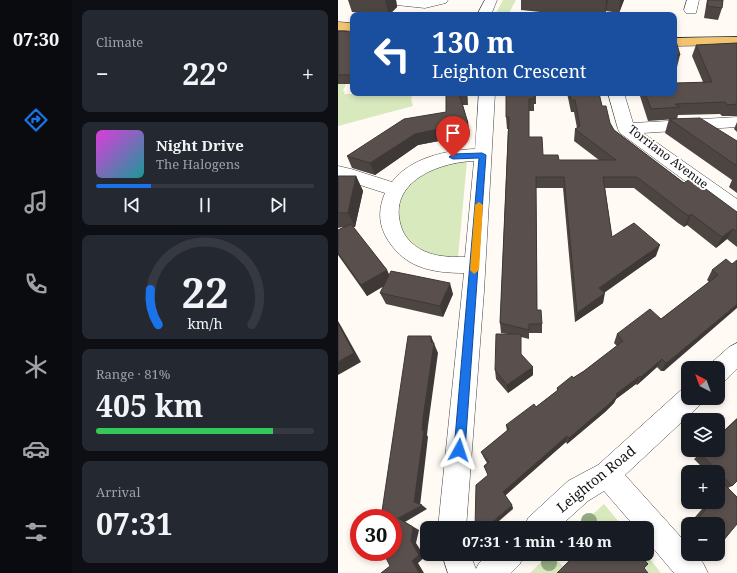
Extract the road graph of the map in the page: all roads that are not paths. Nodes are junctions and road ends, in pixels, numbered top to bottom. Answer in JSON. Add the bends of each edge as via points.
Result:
{"nodes":[{"id":1,"x":387,"y":0,"type":"edge"},
{"id":2,"x":442,"y":0,"type":"edge"},
{"id":3,"x":491,"y":0,"type":"edge"},
{"id":4,"x":485,"y":12,"type":"edge"},
{"id":5,"x":338,"y":26,"type":"edge"},
{"id":6,"x":350,"y":27,"type":"edge"},
{"id":7,"x":737,"y":41,"type":"edge"},
{"id":8,"x":677,"y":42,"type":"edge"},
{"id":9,"x":487,"y":96,"type":"edge"},
{"id":10,"x":617,"y":96,"type":"edge"},
{"id":11,"x":737,"y":122,"type":"edge"},
{"id":12,"x":626,"y":128,"type":"junction"},
{"id":13,"x":482,"y":155,"type":"junction"},
{"id":14,"x":339,"y":172,"type":"dead end"},
{"id":15,"x":396,"y":190,"type":"junction"},
{"id":16,"x":737,"y":209,"type":"edge"},
{"id":17,"x":474,"y":265,"type":"junction"},
{"id":18,"x":737,"y":354,"type":"edge"},
{"id":19,"x":725,"y":365,"type":"edge"},
{"id":20,"x":682,"y":405,"type":"edge"},
{"id":21,"x":607,"y":474,"type":"junction"},
{"id":22,"x":453,"y":521,"type":"edge"},
{"id":23,"x":546,"y":521,"type":"edge"},
{"id":24,"x":459,"y":561,"type":"edge"},
{"id":25,"x":502,"y":561,"type":"edge"},
{"id":26,"x":463,"y":573,"type":"edge"},
{"id":27,"x":489,"y":573,"type":"edge"},
{"id":28,"x":693,"y":573,"type":"edge"}],
"edges":[{"from":1,"to":2,"type":"street","via":[[425,4]]},
{"from":3,"to":4,"type":"street"},
{"from":5,"to":6,"type":"main road"},
{"from":7,"to":8,"type":"main road"},
{"from":9,"to":13,"type":"street"},
{"from":10,"to":12,"type":"street","name":"Torriano Avenue"},
{"from":11,"to":12,"type":"street"},
{"from":12,"to":16,"type":"street","name":"Torriano Avenue"},
{"from":13,"to":15,"type":"street","via":[[453,157],[434,162],[415,172]]},
{"from":13,"to":17,"type":"street"},
{"from":14,"to":15,"type":"street"},
{"from":15,"to":17,"type":"street","via":[[391,204],[390,226],[397,241],[404,248],[434,263]]},
{"from":17,"to":22,"type":"street"},
{"from":18,"to":19,"type":"street"},
{"from":20,"to":21,"type":"street","name":"Leighton Road"},
{"from":21,"to":23,"type":"street","name":"Leighton Road","via":[[578,492]]},
{"from":21,"to":28,"type":"street"},
{"from":24,"to":26,"type":"street"},
{"from":25,"to":27,"type":"street"}]}
